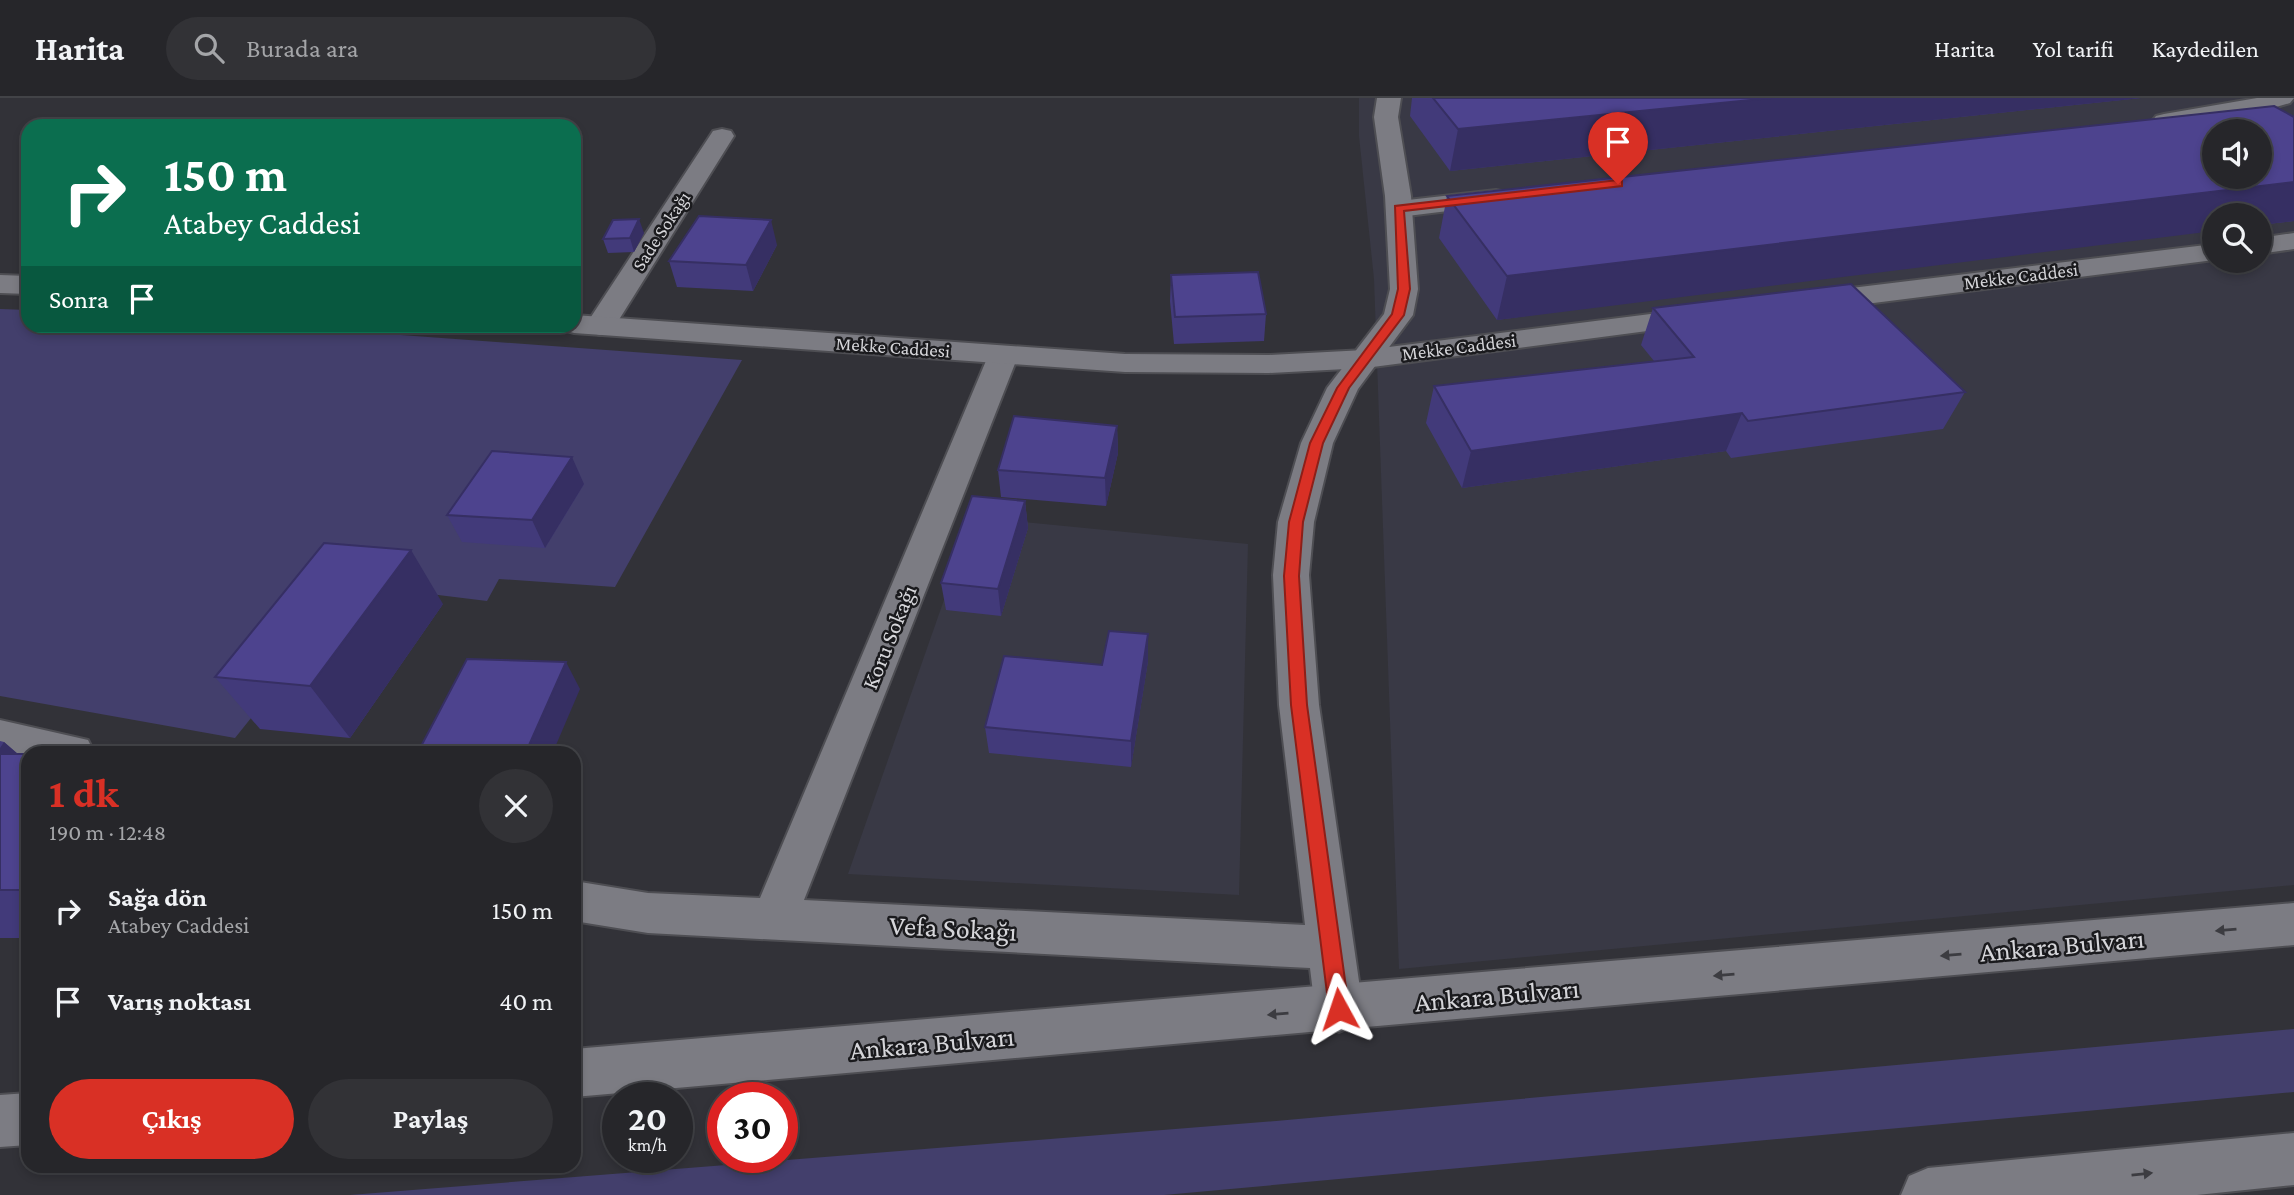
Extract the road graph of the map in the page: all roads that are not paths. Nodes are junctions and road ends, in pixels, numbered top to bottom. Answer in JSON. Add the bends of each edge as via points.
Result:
{"nodes":[{"id":1,"x":1389,"y":98,"type":"edge"},
{"id":2,"x":2283,"y":98,"type":"edge"},
{"id":3,"x":2220,"y":112,"type":"junction"},
{"id":4,"x":2232,"y":119,"type":"edge"},
{"id":5,"x":2139,"y":124,"type":"edge"},
{"id":6,"x":722,"y":136,"type":"dead end"},
{"id":7,"x":1522,"y":195,"type":"edge"},
{"id":8,"x":1399,"y":209,"type":"junction"},
{"id":9,"x":2294,"y":242,"type":"edge"},
{"id":10,"x":2272,"y":245,"type":"edge"},
{"id":11,"x":2202,"y":253,"type":"edge"},
{"id":12,"x":0,"y":284,"type":"edge"},
{"id":13,"x":21,"y":285,"type":"edge"},
{"id":14,"x":1789,"y":305,"type":"edge"},
{"id":15,"x":1721,"y":314,"type":"edge"},
{"id":16,"x":587,"y":325,"type":"edge"},
{"id":17,"x":1003,"y":356,"type":"junction"},
{"id":18,"x":1364,"y":359,"type":"junction"},
{"id":19,"x":0,"y":736,"type":"edge"},
{"id":20,"x":46,"y":746,"type":"edge"},
{"id":21,"x":581,"y":902,"type":"edge"},
{"id":22,"x":774,"y":919,"type":"junction"},
{"id":23,"x":2294,"y":924,"type":"edge"},
{"id":24,"x":1333,"y":948,"type":"junction"},
{"id":25,"x":1339,"y":1009,"type":"junction"},
{"id":26,"x":581,"y":1072,"type":"edge"},
{"id":27,"x":21,"y":1120,"type":"edge"},
{"id":28,"x":0,"y":1121,"type":"edge"},
{"id":29,"x":2294,"y":1159,"type":"edge"},
{"id":30,"x":2081,"y":1188,"type":"edge"},
{"id":31,"x":1928,"y":1195,"type":"edge"}],
"edges":[{"from":1,"to":8,"type":"street","via":[[1386,117]]},
{"from":2,"to":3,"type":"street"},
{"from":3,"to":4,"type":"street"},
{"from":3,"to":5,"type":"street"},
{"from":6,"to":16,"type":"street","name":"Sade Sokağı"},
{"from":7,"to":8,"type":"street"},
{"from":8,"to":18,"type":"street","via":[[1404,289],[1398,315]]},
{"from":9,"to":10,"type":"street"},
{"from":11,"to":14,"type":"street","name":"Mekke Caddesi"},
{"from":12,"to":13,"type":"street"},
{"from":15,"to":18,"type":"street","name":"Mekke Caddesi"},
{"from":16,"to":17,"type":"street","name":"Mekke Caddesi"},
{"from":17,"to":18,"type":"street","name":"Mekke Caddesi","via":[[1125,363]]},
{"from":17,"to":22,"type":"street","name":"Koru Sokağı"},
{"from":18,"to":24,"type":"street","via":[[1343,388],[1317,443],[1296,522],[1291,576],[1299,705]]},
{"from":19,"to":20,"type":"street"},
{"from":21,"to":22,"type":"street","name":"Vefa Sokağı","via":[[648,913]]},
{"from":22,"to":24,"type":"street","name":"Vefa Sokağı"},
{"from":23,"to":25,"type":"street","name":"Ankara Bulvarı","one_way":true},
{"from":24,"to":25,"type":"street"},
{"from":25,"to":26,"type":"street","name":"Ankara Bulvarı","one_way":true},
{"from":27,"to":28,"type":"street"},
{"from":30,"to":29,"type":"street","one_way":true},
{"from":30,"to":31,"type":"street"}]}
